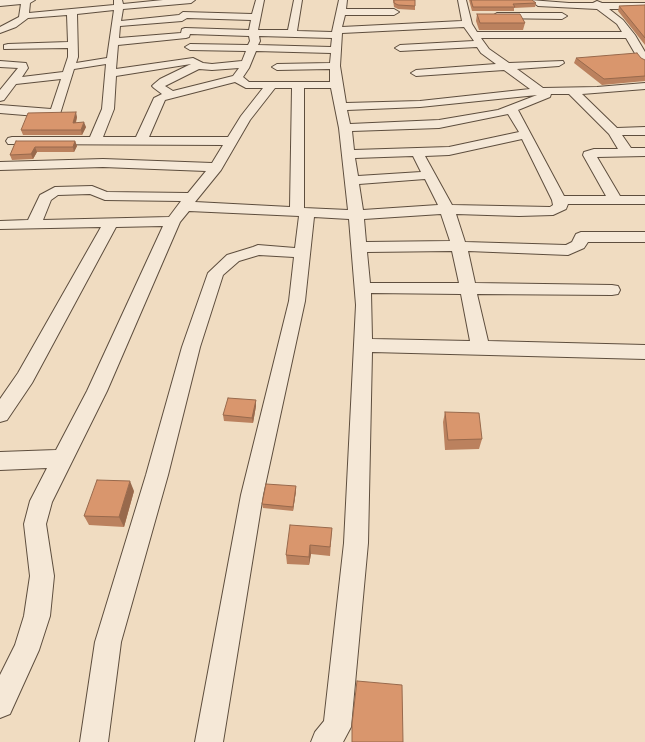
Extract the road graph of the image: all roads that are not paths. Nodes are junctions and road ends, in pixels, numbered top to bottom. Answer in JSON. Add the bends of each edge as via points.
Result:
{"nodes":[{"id":1,"x":26,"y":0,"type":"edge"},
{"id":2,"x":31,"y":0,"type":"edge"},
{"id":3,"x":191,"y":0,"type":"edge"},
{"id":4,"x":298,"y":0,"type":"edge"},
{"id":5,"x":391,"y":0,"type":"edge"},
{"id":6,"x":462,"y":0,"type":"edge"},
{"id":7,"x":534,"y":0,"type":"edge"},
{"id":8,"x":0,"y":2,"type":"edge"},
{"id":9,"x":119,"y":4,"type":"edge"},
{"id":10,"x":597,"y":4,"type":"edge"},
{"id":11,"x":225,"y":5,"type":"dead end"},
{"id":12,"x":342,"y":6,"type":"edge"},
{"id":13,"x":645,"y":6,"type":"edge"},
{"id":14,"x":258,"y":8,"type":"edge"},
{"id":15,"x":72,"y":12,"type":"junction"},
{"id":16,"x":394,"y":12,"type":"junction"},
{"id":17,"x":562,"y":16,"type":"dead end"},
{"id":18,"x":26,"y":17,"type":"junction"},
{"id":19,"x":183,"y":17,"type":"junction"},
{"id":20,"x":0,"y":18,"type":"edge"},
{"id":21,"x":474,"y":18,"type":"junction"},
{"id":22,"x":116,"y":24,"type":"junction"},
{"id":23,"x":405,"y":26,"type":"junction"},
{"id":24,"x":0,"y":30,"type":"edge"},
{"id":25,"x":336,"y":32,"type":"junction"},
{"id":26,"x":186,"y":33,"type":"junction"},
{"id":27,"x":253,"y":33,"type":"junction"},
{"id":28,"x":289,"y":34,"type":"junction"},
{"id":29,"x":524,"y":35,"type":"junction"},
{"id":30,"x":637,"y":40,"type":"edge"},
{"id":31,"x":113,"y":42,"type":"junction"},
{"id":32,"x":480,"y":43,"type":"junction"},
{"id":33,"x":73,"y":45,"type":"junction"},
{"id":34,"x":520,"y":46,"type":"dead end"},
{"id":35,"x":190,"y":47,"type":"junction"},
{"id":36,"x":252,"y":48,"type":"junction"},
{"id":37,"x":400,"y":48,"type":"dead end"},
{"id":38,"x":504,"y":48,"type":"dead end"},
{"id":39,"x":280,"y":49,"type":"junction"},
{"id":40,"x":4,"y":50,"type":"edge"},
{"id":41,"x":336,"y":50,"type":"junction"},
{"id":42,"x":112,"y":60,"type":"junction"},
{"id":43,"x":645,"y":62,"type":"edge"},
{"id":44,"x":558,"y":63,"type":"dead end"},
{"id":45,"x":0,"y":64,"type":"edge"},
{"id":46,"x":196,"y":64,"type":"junction"},
{"id":47,"x":335,"y":66,"type":"junction"},
{"id":48,"x":508,"y":66,"type":"junction"},
{"id":49,"x":247,"y":67,"type":"junction"},
{"id":50,"x":69,"y":71,"type":"junction"},
{"id":51,"x":111,"y":73,"type":"junction"},
{"id":52,"x":272,"y":73,"type":"junction"},
{"id":53,"x":416,"y":73,"type":"dead end"},
{"id":54,"x":237,"y":78,"type":"junction"},
{"id":55,"x":14,"y":81,"type":"junction"},
{"id":56,"x":336,"y":85,"type":"junction"},
{"id":57,"x":298,"y":86,"type":"junction"},
{"id":58,"x":645,"y":86,"type":"edge"},
{"id":59,"x":539,"y":91,"type":"junction"},
{"id":60,"x":573,"y":91,"type":"junction"},
{"id":61,"x":169,"y":94,"type":"junction"},
{"id":62,"x":0,"y":98,"type":"edge"},
{"id":63,"x":341,"y":106,"type":"junction"},
{"id":64,"x":510,"y":109,"type":"junction"},
{"id":65,"x":0,"y":110,"type":"edge"},
{"id":66,"x":26,"y":112,"type":"junction"},
{"id":67,"x":345,"y":128,"type":"junction"},
{"id":68,"x":645,"y":131,"type":"edge"},
{"id":69,"x":614,"y":132,"type":"junction"},
{"id":70,"x":526,"y":134,"type":"junction"},
{"id":71,"x":12,"y":141,"type":"junction"},
{"id":72,"x":95,"y":141,"type":"junction"},
{"id":73,"x":141,"y":141,"type":"junction"},
{"id":74,"x":233,"y":141,"type":"junction"},
{"id":75,"x":417,"y":152,"type":"junction"},
{"id":76,"x":636,"y":152,"type":"edge"},
{"id":77,"x":348,"y":154,"type":"junction"},
{"id":78,"x":0,"y":160,"type":"edge"},
{"id":79,"x":0,"y":166,"type":"edge"},
{"id":80,"x":216,"y":167,"type":"junction"},
{"id":81,"x":645,"y":167,"type":"edge"},
{"id":82,"x":430,"y":175,"type":"junction"},
{"id":83,"x":352,"y":180,"type":"junction"},
{"id":84,"x":559,"y":200,"type":"junction"},
{"id":85,"x":616,"y":200,"type":"junction"},
{"id":86,"x":645,"y":200,"type":"edge"},
{"id":87,"x":183,"y":208,"type":"junction"},
{"id":88,"x":447,"y":210,"type":"junction"},
{"id":89,"x":302,"y":212,"type":"junction"},
{"id":90,"x":356,"y":215,"type":"junction"},
{"id":91,"x":111,"y":222,"type":"junction"},
{"id":92,"x":34,"y":224,"type":"junction"},
{"id":93,"x":0,"y":225,"type":"edge"},
{"id":94,"x":645,"y":237,"type":"edge"},
{"id":95,"x":459,"y":246,"type":"junction"},
{"id":96,"x":359,"y":247,"type":"junction"},
{"id":97,"x":301,"y":253,"type":"junction"},
{"id":98,"x":362,"y":288,"type":"junction"},
{"id":99,"x":468,"y":289,"type":"junction"},
{"id":100,"x":612,"y":290,"type":"dead end"},
{"id":101,"x":362,"y":345,"type":"junction"},
{"id":102,"x":480,"y":347,"type":"junction"},
{"id":103,"x":645,"y":352,"type":"edge"},
{"id":104,"x":8,"y":390,"type":"edge"},
{"id":105,"x":0,"y":414,"type":"edge"},
{"id":106,"x":62,"y":458,"type":"junction"},
{"id":107,"x":0,"y":460,"type":"edge"},
{"id":108,"x":0,"y":704,"type":"edge"},
{"id":109,"x":94,"y":742,"type":"edge"},
{"id":110,"x":209,"y":742,"type":"edge"},
{"id":111,"x":325,"y":742,"type":"edge"}],
"edges":[{"from":1,"to":2,"type":"street"},
{"from":1,"to":8,"type":"street"},
{"from":1,"to":18,"type":"street"},
{"from":3,"to":9,"type":"street"},
{"from":3,"to":19,"type":"street"},
{"from":4,"to":28,"type":"street","via":[[292,33]]},
{"from":5,"to":16,"type":"street"},
{"from":6,"to":21,"type":"street"},
{"from":7,"to":10,"type":"street","via":[[538,3]]},
{"from":9,"to":15,"type":"street"},
{"from":9,"to":22,"type":"street"},
{"from":10,"to":13,"type":"street"},
{"from":10,"to":30,"type":"street"},
{"from":11,"to":14,"type":"street"},
{"from":12,"to":16,"type":"street"},
{"from":12,"to":25,"type":"street"},
{"from":14,"to":19,"type":"street"},
{"from":14,"to":27,"type":"street"},
{"from":15,"to":18,"type":"street"},
{"from":15,"to":33,"type":"street"},
{"from":16,"to":23,"type":"street"},
{"from":17,"to":21,"type":"street"},
{"from":18,"to":20,"type":"street"},
{"from":18,"to":24,"type":"street"},
{"from":18,"to":40,"type":"street","via":[[21,34]]},
{"from":19,"to":22,"type":"street"},
{"from":19,"to":26,"type":"street"},
{"from":21,"to":23,"type":"street"},
{"from":21,"to":32,"type":"street"},
{"from":22,"to":31,"type":"street"},
{"from":23,"to":25,"type":"street"},
{"from":25,"to":28,"type":"street"},
{"from":25,"to":41,"type":"street"},
{"from":26,"to":27,"type":"street"},
{"from":26,"to":31,"type":"street"},
{"from":26,"to":35,"type":"street"},
{"from":27,"to":28,"type":"street"},
{"from":27,"to":36,"type":"street","via":[[255,41]]},
{"from":29,"to":30,"type":"street"},
{"from":29,"to":32,"type":"street"},
{"from":29,"to":34,"type":"street","via":[[529,42]]},
{"from":30,"to":43,"type":"street"},
{"from":31,"to":42,"type":"street"},
{"from":32,"to":37,"type":"street"},
{"from":32,"to":38,"type":"street"},
{"from":32,"to":48,"type":"street"},
{"from":33,"to":40,"type":"street"},
{"from":33,"to":50,"type":"street"},
{"from":35,"to":36,"type":"street"},
{"from":35,"to":46,"type":"street"},
{"from":36,"to":39,"type":"street"},
{"from":36,"to":49,"type":"street"},
{"from":39,"to":41,"type":"street"},
{"from":39,"to":52,"type":"street"},
{"from":41,"to":47,"type":"street"},
{"from":42,"to":50,"type":"street"},
{"from":42,"to":51,"type":"street"},
{"from":44,"to":48,"type":"street"},
{"from":45,"to":55,"type":"street","via":[[22,65]]},
{"from":46,"to":49,"type":"street"},
{"from":46,"to":51,"type":"street"},
{"from":46,"to":61,"type":"street","via":[[158,86]]},
{"from":47,"to":52,"type":"street"},
{"from":47,"to":56,"type":"street"},
{"from":48,"to":53,"type":"street"},
{"from":48,"to":59,"type":"street"},
{"from":49,"to":54,"type":"street"},
{"from":50,"to":55,"type":"street"},
{"from":50,"to":66,"type":"street","via":[[56,111]]},
{"from":51,"to":72,"type":"street","via":[[108,109]]},
{"from":52,"to":54,"type":"street","via":[[246,85]]},
{"from":52,"to":57,"type":"street"},
{"from":52,"to":74,"type":"street"},
{"from":54,"to":61,"type":"street"},
{"from":55,"to":62,"type":"street"},
{"from":56,"to":57,"type":"street"},
{"from":56,"to":63,"type":"street"},
{"from":57,"to":89,"type":"street"},
{"from":58,"to":60,"type":"street"},
{"from":59,"to":60,"type":"street"},
{"from":59,"to":63,"type":"street","via":[[420,104]]},
{"from":59,"to":64,"type":"street","via":[[546,95]]},
{"from":60,"to":69,"type":"street"},
{"from":61,"to":73,"type":"street","via":[[156,103]]},
{"from":63,"to":67,"type":"street"},
{"from":64,"to":67,"type":"street","via":[[439,124]]},
{"from":64,"to":70,"type":"street"},
{"from":65,"to":66,"type":"street"},
{"from":66,"to":71,"type":"street"},
{"from":67,"to":77,"type":"street"},
{"from":68,"to":69,"type":"street"},
{"from":69,"to":76,"type":"street"},
{"from":70,"to":75,"type":"street","via":[[449,151]]},
{"from":70,"to":84,"type":"street"},
{"from":71,"to":72,"type":"street"},
{"from":71,"to":78,"type":"street"},
{"from":72,"to":73,"type":"street"},
{"from":73,"to":74,"type":"street"},
{"from":74,"to":80,"type":"street"},
{"from":75,"to":77,"type":"street"},
{"from":75,"to":82,"type":"street"},
{"from":76,"to":81,"type":"street"},
{"from":76,"to":85,"type":"street","via":[[589,155]]},
{"from":77,"to":83,"type":"street"},
{"from":79,"to":80,"type":"street","via":[[103,163]]},
{"from":80,"to":87,"type":"street"},
{"from":82,"to":83,"type":"street"},
{"from":82,"to":88,"type":"street"},
{"from":83,"to":90,"type":"street"},
{"from":84,"to":85,"type":"street"},
{"from":84,"to":88,"type":"street","via":[[561,206],[553,211]]},
{"from":85,"to":86,"type":"street"},
{"from":87,"to":89,"type":"street"},
{"from":87,"to":91,"type":"street"},
{"from":87,"to":92,"type":"street","via":[[105,196],[92,190],[55,191],[45,198]]},
{"from":87,"to":106,"type":"street"},
{"from":88,"to":90,"type":"street"},
{"from":88,"to":95,"type":"street"},
{"from":89,"to":90,"type":"street"},
{"from":89,"to":97,"type":"street"},
{"from":90,"to":96,"type":"street"},
{"from":91,"to":92,"type":"street"},
{"from":91,"to":104,"type":"street","via":[[25,378]]},
{"from":92,"to":93,"type":"street"},
{"from":94,"to":95,"type":"street","via":[[581,237],[579,245],[568,250]]},
{"from":95,"to":96,"type":"street"},
{"from":95,"to":99,"type":"street"},
{"from":96,"to":98,"type":"street"},
{"from":97,"to":109,"type":"street","via":[[258,250],[233,258],[216,273],[191,348],[108,642]]},
{"from":97,"to":110,"type":"street","via":[[297,300],[252,495]]},
{"from":98,"to":99,"type":"street"},
{"from":98,"to":101,"type":"street"},
{"from":99,"to":100,"type":"street"},
{"from":99,"to":102,"type":"street"},
{"from":101,"to":102,"type":"street"},
{"from":101,"to":111,"type":"street","via":[[356,544],[337,728]]},
{"from":102,"to":103,"type":"street"},
{"from":104,"to":105,"type":"street"},
{"from":106,"to":107,"type":"street"},
{"from":106,"to":108,"type":"street","via":[[41,501],[35,524],[42,576],[37,616],[26,650]]}]}
